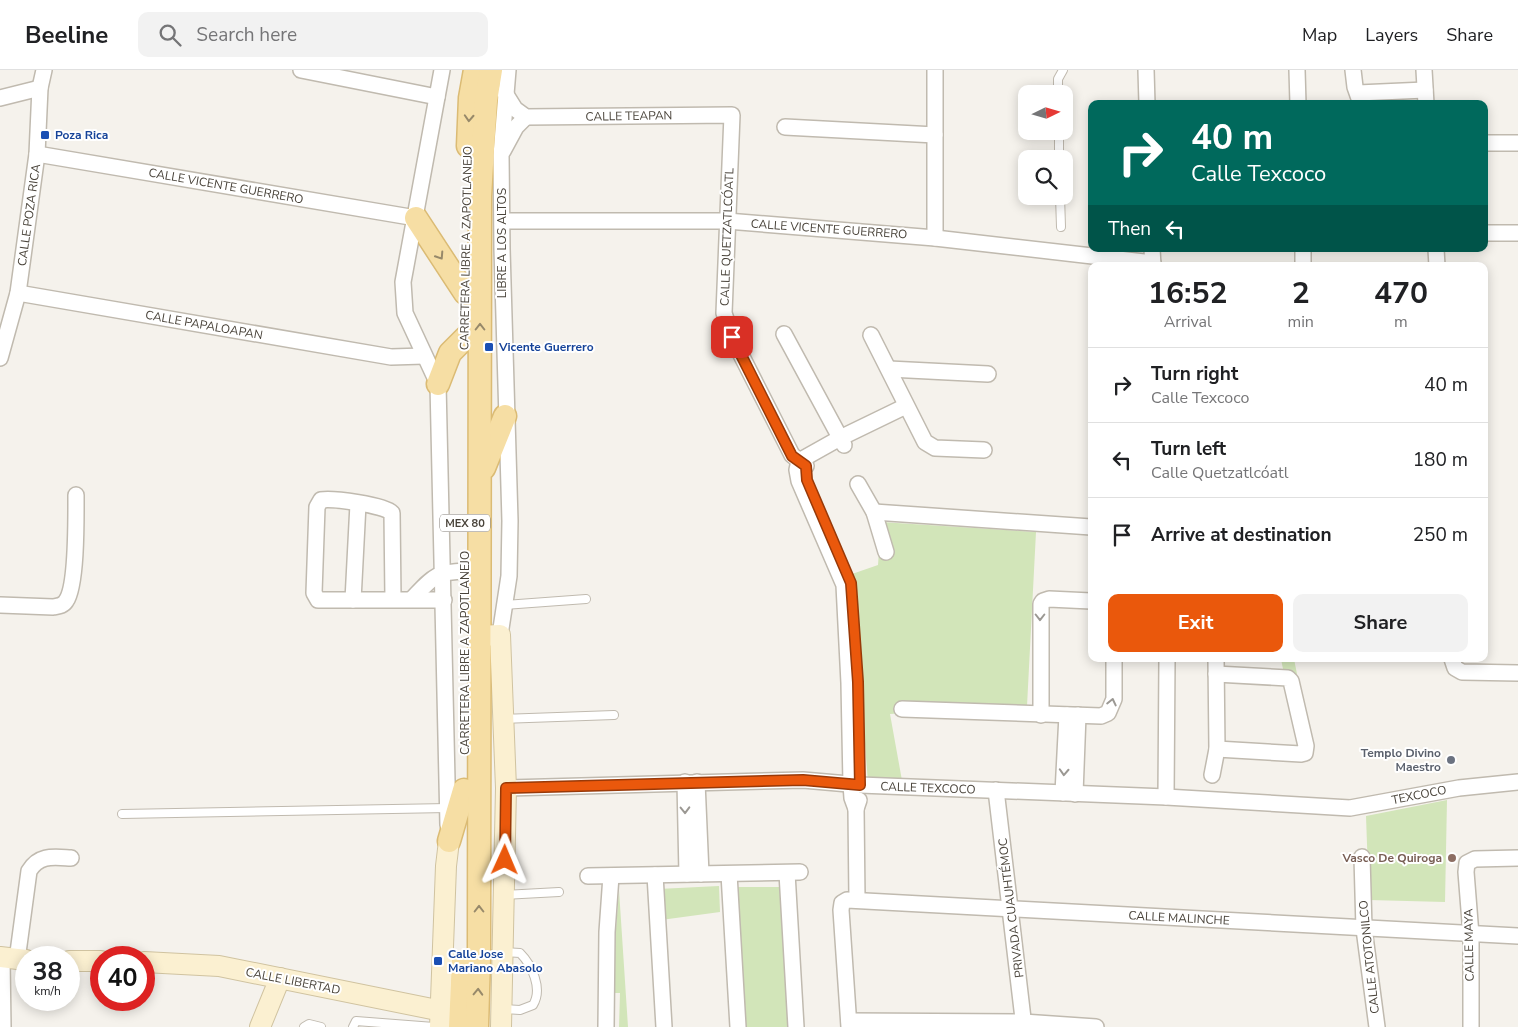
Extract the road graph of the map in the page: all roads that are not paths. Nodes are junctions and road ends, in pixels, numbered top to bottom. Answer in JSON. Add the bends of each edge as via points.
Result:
{"nodes":[{"id":1,"x":44,"y":70,"type":"edge"},
{"id":2,"x":301,"y":70,"type":"edge"},
{"id":3,"x":442,"y":70,"type":"edge"},
{"id":4,"x":475,"y":70,"type":"edge"},
{"id":5,"x":491,"y":70,"type":"edge"},
{"id":6,"x":508,"y":70,"type":"edge"},
{"id":7,"x":935,"y":70,"type":"edge"},
{"id":8,"x":1063,"y":70,"type":"edge"},
{"id":9,"x":1146,"y":70,"type":"edge"},
{"id":10,"x":1297,"y":70,"type":"edge"},
{"id":11,"x":1353,"y":70,"type":"edge"},
{"id":12,"x":1424,"y":70,"type":"edge"},
{"id":13,"x":1058,"y":85,"type":"edge"},
{"id":14,"x":40,"y":88,"type":"junction"},
{"id":15,"x":505,"y":93,"type":"junction"},
{"id":16,"x":437,"y":97,"type":"junction"},
{"id":17,"x":1426,"y":97,"type":"edge"},
{"id":18,"x":0,"y":98,"type":"edge"},
{"id":19,"x":1360,"y":98,"type":"edge"},
{"id":20,"x":1147,"y":100,"type":"edge"},
{"id":21,"x":1298,"y":100,"type":"edge"},
{"id":22,"x":732,"y":115,"type":"joint"},
{"id":23,"x":526,"y":117,"type":"junction"},
{"id":24,"x":784,"y":127,"type":"dead end"},
{"id":25,"x":935,"y":135,"type":"junction"},
{"id":26,"x":1488,"y":143,"type":"edge"},
{"id":27,"x":1518,"y":143,"type":"edge"},
{"id":28,"x":37,"y":154,"type":"junction"},
{"id":29,"x":502,"y":155,"type":"junction"},
{"id":30,"x":1060,"y":205,"type":"edge"},
{"id":31,"x":416,"y":218,"type":"junction"},
{"id":32,"x":503,"y":221,"type":"junction"},
{"id":33,"x":727,"y":221,"type":"junction"},
{"id":34,"x":1061,"y":227,"type":"dead end"},
{"id":35,"x":1488,"y":233,"type":"edge"},
{"id":36,"x":1518,"y":233,"type":"edge"},
{"id":37,"x":935,"y":238,"type":"junction"},
{"id":38,"x":1153,"y":259,"type":"edge"},
{"id":39,"x":18,"y":293,"type":"junction"},
{"id":40,"x":472,"y":298,"type":"junction"},
{"id":41,"x":502,"y":305,"type":"junction"},
{"id":42,"x":784,"y":334,"type":"dead end"},
{"id":43,"x":871,"y":336,"type":"dead end"},
{"id":44,"x":465,"y":338,"type":"junction"},
{"id":45,"x":424,"y":356,"type":"junction"},
{"id":46,"x":0,"y":358,"type":"edge"},
{"id":47,"x":889,"y":369,"type":"junction"},
{"id":48,"x":988,"y":374,"type":"dead end"},
{"id":49,"x":438,"y":384,"type":"junction"},
{"id":50,"x":908,"y":410,"type":"junction"},
{"id":51,"x":505,"y":416,"type":"junction"},
{"id":52,"x":842,"y":442,"type":"junction"},
{"id":53,"x":984,"y":450,"type":"dead end"},
{"id":54,"x":802,"y":463,"type":"junction"},
{"id":55,"x":480,"y":478,"type":"junction"},
{"id":56,"x":858,"y":484,"type":"dead end"},
{"id":57,"x":76,"y":495,"type":"dead end"},
{"id":58,"x":358,"y":504,"type":"junction"},
{"id":59,"x":874,"y":512,"type":"junction"},
{"id":60,"x":1088,"y":527,"type":"edge"},
{"id":61,"x":886,"y":552,"type":"dead end"},
{"id":62,"x":454,"y":571,"type":"junction"},
{"id":63,"x":393,"y":599,"type":"junction"},
{"id":64,"x":412,"y":599,"type":"junction"},
{"id":65,"x":586,"y":599,"type":"dead end"},
{"id":66,"x":353,"y":600,"type":"junction"},
{"id":67,"x":444,"y":600,"type":"junction"},
{"id":68,"x":1088,"y":601,"type":"edge"},
{"id":69,"x":0,"y":605,"type":"edge"},
{"id":70,"x":505,"y":605,"type":"junction"},
{"id":71,"x":489,"y":636,"type":"junction"},
{"id":72,"x":1114,"y":662,"type":"edge"},
{"id":73,"x":1167,"y":662,"type":"edge"},
{"id":74,"x":1216,"y":662,"type":"edge"},
{"id":75,"x":1454,"y":664,"type":"edge"},
{"id":76,"x":1518,"y":673,"type":"edge"},
{"id":77,"x":1216,"y":674,"type":"junction"},
{"id":78,"x":902,"y":709,"type":"dead end"},
{"id":79,"x":1041,"y":714,"type":"junction"},
{"id":80,"x":614,"y":715,"type":"dead end"},
{"id":81,"x":1072,"y":715,"type":"junction"},
{"id":82,"x":502,"y":719,"type":"junction"},
{"id":83,"x":1217,"y":749,"type":"junction"},
{"id":84,"x":1212,"y":775,"type":"dead end"},
{"id":85,"x":691,"y":782,"type":"junction"},
{"id":86,"x":1518,"y":782,"type":"edge"},
{"id":87,"x":856,"y":785,"type":"junction"},
{"id":88,"x":506,"y":788,"type":"junction"},
{"id":89,"x":464,"y":790,"type":"junction"},
{"id":90,"x":996,"y":790,"type":"junction"},
{"id":91,"x":1069,"y":793,"type":"junction"},
{"id":92,"x":1166,"y":797,"type":"junction"},
{"id":93,"x":448,"y":808,"type":"junction"},
{"id":94,"x":1320,"y":808,"type":"joint"},
{"id":95,"x":122,"y":814,"type":"dead end"},
{"id":96,"x":449,"y":841,"type":"junction"},
{"id":97,"x":1362,"y":857,"type":"dead end"},
{"id":98,"x":71,"y":858,"type":"dead end"},
{"id":99,"x":1518,"y":858,"type":"edge"},
{"id":100,"x":694,"y":874,"type":"junction"},
{"id":101,"x":729,"y":874,"type":"junction"},
{"id":102,"x":655,"y":875,"type":"junction"},
{"id":103,"x":588,"y":876,"type":"dead end"},
{"id":104,"x":610,"y":876,"type":"junction"},
{"id":105,"x":559,"y":892,"type":"dead end"},
{"id":106,"x":504,"y":895,"type":"junction"},
{"id":107,"x":857,"y":900,"type":"junction"},
{"id":108,"x":1011,"y":909,"type":"junction"},
{"id":109,"x":1364,"y":929,"type":"junction"},
{"id":110,"x":1471,"y":935,"type":"junction"},
{"id":111,"x":1518,"y":936,"type":"edge"},
{"id":112,"x":503,"y":952,"type":"junction"},
{"id":113,"x":479,"y":958,"type":"junction"},
{"id":114,"x":11,"y":959,"type":"edge"},
{"id":115,"x":155,"y":962,"type":"edge"},
{"id":116,"x":280,"y":978,"type":"junction"},
{"id":117,"x":503,"y":1021,"type":"edge"},
{"id":118,"x":438,"y":1022,"type":"edge"},
{"id":119,"x":849,"y":1024,"type":"edge"},
{"id":120,"x":1024,"y":1024,"type":"edge"},
{"id":121,"x":3,"y":1027,"type":"edge"},
{"id":122,"x":260,"y":1027,"type":"edge"},
{"id":123,"x":304,"y":1027,"type":"edge"},
{"id":124,"x":321,"y":1027,"type":"edge"},
{"id":125,"x":354,"y":1027,"type":"edge"},
{"id":126,"x":460,"y":1027,"type":"edge"},
{"id":127,"x":477,"y":1027,"type":"edge"},
{"id":128,"x":606,"y":1027,"type":"edge"},
{"id":129,"x":664,"y":1027,"type":"edge"},
{"id":130,"x":738,"y":1027,"type":"edge"},
{"id":131,"x":796,"y":1027,"type":"edge"},
{"id":132,"x":1096,"y":1027,"type":"edge"},
{"id":133,"x":1377,"y":1027,"type":"edge"},
{"id":134,"x":1471,"y":1027,"type":"edge"}],
"edges":[{"from":1,"to":14,"type":"street","name":"CALLE POZA RICA"},
{"from":2,"to":16,"type":"street"},
{"from":3,"to":16,"type":"street"},
{"from":4,"to":40,"type":"main road","name":"CARRETERA LIBRE A ZAPOTLANEJO","number":"MEX 80","one_way":true,"via":[[470,98],[465,195]]},
{"from":5,"to":40,"type":"main road","name":"CARRETERA LIBRE A ZAPOTLANEJO","number":"MEX 80"},
{"from":6,"to":15,"type":"street","name":"LIBRE A LOS ALTOS"},
{"from":7,"to":25,"type":"street"},
{"from":8,"to":13,"type":"lane","via":[[1058,75]]},
{"from":9,"to":20,"type":"street"},
{"from":10,"to":21,"type":"street"},
{"from":11,"to":19,"type":"street"},
{"from":12,"to":17,"type":"street"},
{"from":14,"to":18,"type":"street"},
{"from":14,"to":28,"type":"street","name":"CALLE POZA RICA"},
{"from":15,"to":23,"type":"street","via":[[515,109]]},
{"from":15,"to":29,"type":"street","name":"LIBRE A LOS ALTOS"},
{"from":16,"to":31,"type":"street"},
{"from":17,"to":19,"type":"street"},
{"from":22,"to":23,"type":"street","name":"CALLE TEAPAN"},
{"from":22,"to":33,"type":"street","name":"CALLE QUETZATLCÓATL"},
{"from":23,"to":29,"type":"street","via":[[516,127]]},
{"from":24,"to":25,"type":"street"},
{"from":25,"to":37,"type":"street"},
{"from":26,"to":27,"type":"street"},
{"from":28,"to":31,"type":"street","name":"CALLE VICENTE GUERRERO"},
{"from":28,"to":39,"type":"street","name":"CALLE POZA RICA"},
{"from":29,"to":32,"type":"street","name":"LIBRE A LOS ALTOS"},
{"from":30,"to":34,"type":"lane"},
{"from":31,"to":40,"type":"main road","one_way":true},
{"from":31,"to":45,"type":"street","via":[[403,282],[405,313]]},
{"from":32,"to":33,"type":"street","name":"CALLE VICENTE GUERRERO"},
{"from":32,"to":41,"type":"street","name":"LIBRE A LOS ALTOS"},
{"from":33,"to":37,"type":"street","name":"CALLE VICENTE GUERRERO"},
{"from":33,"to":54,"type":"street","name":"CALLE QUETZATLCÓATL","via":[[723,294],[726,321],[792,456]]},
{"from":35,"to":36,"type":"street"},
{"from":37,"to":38,"type":"street","name":"CALLE VICENTE GUERRERO"},
{"from":39,"to":45,"type":"street","name":"CALLE PAPALOAPAN","via":[[391,357]]},
{"from":39,"to":46,"type":"street","name":"CALLE POZA RICA"},
{"from":40,"to":41,"type":"street"},
{"from":40,"to":44,"type":"main road","name":"CARRETERA LIBRE A ZAPOTLANEJO","number":"MEX 80"},
{"from":55,"to":40,"type":"main road","name":"CARRETERA LIBRE A ZAPOTLANEJO","number":"MEX 80","one_way":true},
{"from":41,"to":51,"type":"street","name":"LIBRE A LOS ALTOS"},
{"from":42,"to":52,"type":"street"},
{"from":43,"to":47,"type":"street"},
{"from":44,"to":49,"type":"main road","via":[[450,353]]},
{"from":44,"to":62,"type":"main road","name":"CARRETERA LIBRE A ZAPOTLANEJO","number":"MEX 80"},
{"from":45,"to":49,"type":"street"},
{"from":47,"to":48,"type":"street"},
{"from":47,"to":50,"type":"street"},
{"from":49,"to":62,"type":"street"},
{"from":50,"to":52,"type":"street"},
{"from":50,"to":53,"type":"street","via":[[922,438],[930,446]]},
{"from":51,"to":55,"type":"main road"},
{"from":51,"to":70,"type":"street","name":"LIBRE A LOS ALTOS","via":[[510,521]]},
{"from":52,"to":54,"type":"street"},
{"from":54,"to":87,"type":"street","name":"CALLE QUETZATLCÓATL","via":[[851,583],[858,682]]},
{"from":55,"to":71,"type":"main road","name":"CARRETERA LIBRE A ZAPOTLANEJO","number":"MEX 80"},
{"from":56,"to":59,"type":"street"},
{"from":57,"to":69,"type":"street","via":[[74,559],[70,594],[66,601],[53,607]]},
{"from":58,"to":63,"type":"street","via":[[392,513]]},
{"from":58,"to":66,"type":"street"},
{"from":58,"to":66,"type":"street","via":[[321,500],[317,507],[315,597],[322,601]]},
{"from":59,"to":60,"type":"street"},
{"from":59,"to":61,"type":"street"},
{"from":62,"to":64,"type":"street","via":[[429,582]]},
{"from":62,"to":67,"type":"street"},
{"from":62,"to":89,"type":"main road","name":"CARRETERA LIBRE A ZAPOTLANEJO","number":"MEX 80"},
{"from":63,"to":64,"type":"street"},
{"from":63,"to":66,"type":"street"},
{"from":64,"to":67,"type":"street"},
{"from":65,"to":70,"type":"lane"},
{"from":67,"to":93,"type":"street"},
{"from":68,"to":79,"type":"street","one_way":true,"via":[[1049,599],[1041,604]]},
{"from":70,"to":71,"type":"street","name":"LIBRE A LOS ALTOS"},
{"from":71,"to":82,"type":"street","name":"CARRETERA LIBRE A ZAPOTLANEJO"},
{"from":113,"to":71,"type":"main road","name":"CARRETERA LIBRE A ZAPOTLANEJO","number":"MEX 80","one_way":true},
{"from":81,"to":72,"type":"street","one_way":true,"via":[[1101,716],[1112,708]]},
{"from":73,"to":92,"type":"street"},
{"from":74,"to":77,"type":"street"},
{"from":75,"to":76,"type":"street","via":[[1462,672]]},
{"from":77,"to":83,"type":"street"},
{"from":77,"to":83,"type":"street","via":[[1292,680],[1306,746],[1305,753],[1301,754]]},
{"from":78,"to":79,"type":"street"},
{"from":79,"to":81,"type":"street"},
{"from":80,"to":82,"type":"lane"},
{"from":81,"to":91,"type":"street"},
{"from":82,"to":88,"type":"street","name":"CARRETERA LIBRE A ZAPOTLANEJO"},
{"from":83,"to":84,"type":"street"},
{"from":85,"to":87,"type":"street","name":"CALLE TEXCOCO","via":[[803,780]]},
{"from":85,"to":88,"type":"street","name":"CALLE TEXCOCO"},
{"from":85,"to":100,"type":"street"},
{"from":86,"to":94,"type":"street","name":"TEXCOCO","via":[[1459,788],[1350,808]]},
{"from":87,"to":90,"type":"street","name":"CALLE TEXCOCO"},
{"from":87,"to":107,"type":"street","name":"CALLE QUETZATLCÓATL"},
{"from":88,"to":106,"type":"street","name":"CARRETERA LIBRE A ZAPOTLANEJO"},
{"from":89,"to":96,"type":"main road"},
{"from":89,"to":126,"type":"main road","name":"CARRETERA LIBRE A ZAPOTLANEJO","number":"MEX 80"},
{"from":90,"to":91,"type":"street","name":"CALLE TEXCOCO"},
{"from":90,"to":108,"type":"street","name":"PRIVADA CUAUHTÉMOC"},
{"from":91,"to":92,"type":"street","name":"CALLE TEXCOCO"},
{"from":92,"to":94,"type":"street","name":"CALLE TEXCOCO"},
{"from":93,"to":95,"type":"lane"},
{"from":93,"to":96,"type":"street"},
{"from":96,"to":118,"type":"street"},
{"from":97,"to":109,"type":"street","name":"CALLE ATOTONILCO"},
{"from":98,"to":114,"type":"street","via":[[40,858],[29,871]]},
{"from":99,"to":110,"type":"street","name":"CALLE MAYA","via":[[1467,862]]},
{"from":100,"to":101,"type":"street"},
{"from":100,"to":102,"type":"street"},
{"from":101,"to":130,"type":"street"},
{"from":101,"to":131,"type":"street","via":[[794,872]]},
{"from":102,"to":104,"type":"street"},
{"from":102,"to":129,"type":"street"},
{"from":103,"to":104,"type":"street"},
{"from":104,"to":128,"type":"street"},
{"from":105,"to":106,"type":"lane"},
{"from":106,"to":112,"type":"street","name":"CARRETERA LIBRE A ZAPOTLANEJO"},
{"from":107,"to":108,"type":"street","name":"CALLE MALINCHE"},
{"from":107,"to":119,"type":"street","name":"CALLE MALINCHE","via":[[842,903]]},
{"from":108,"to":109,"type":"street","name":"CALLE MALINCHE"},
{"from":108,"to":120,"type":"street","name":"PRIVADA CUAUHTÉMOC"},
{"from":109,"to":110,"type":"street","name":"CALLE MALINCHE"},
{"from":109,"to":133,"type":"street","name":"CALLE ATOTONILCO"},
{"from":110,"to":111,"type":"street","name":"CALLE MALINCHE"},
{"from":110,"to":134,"type":"street","name":"CALLE MAYA"},
{"from":112,"to":113,"type":"lane"},
{"from":112,"to":117,"type":"street","name":"CARRETERA LIBRE A ZAPOTLANEJO"},
{"from":112,"to":117,"type":"lane","via":[[520,953],[525,958],[538,991],[537,1000],[528,1009]]},
{"from":127,"to":113,"type":"main road","name":"CARRETERA LIBRE A ZAPOTLANEJO","number":"MEX 80","one_way":true},
{"from":114,"to":121,"type":"street"},
{"from":115,"to":116,"type":"street","name":"CALLE LIBERTAD","via":[[195,963]]},
{"from":116,"to":118,"type":"street","name":"CALLE LIBERTAD"},
{"from":116,"to":122,"type":"street"},
{"from":118,"to":125,"type":"lane","via":[[356,1021]]},
{"from":119,"to":120,"type":"street"},
{"from":120,"to":132,"type":"street"},
{"from":123,"to":124,"type":"lane","via":[[309,1024]]}]}
